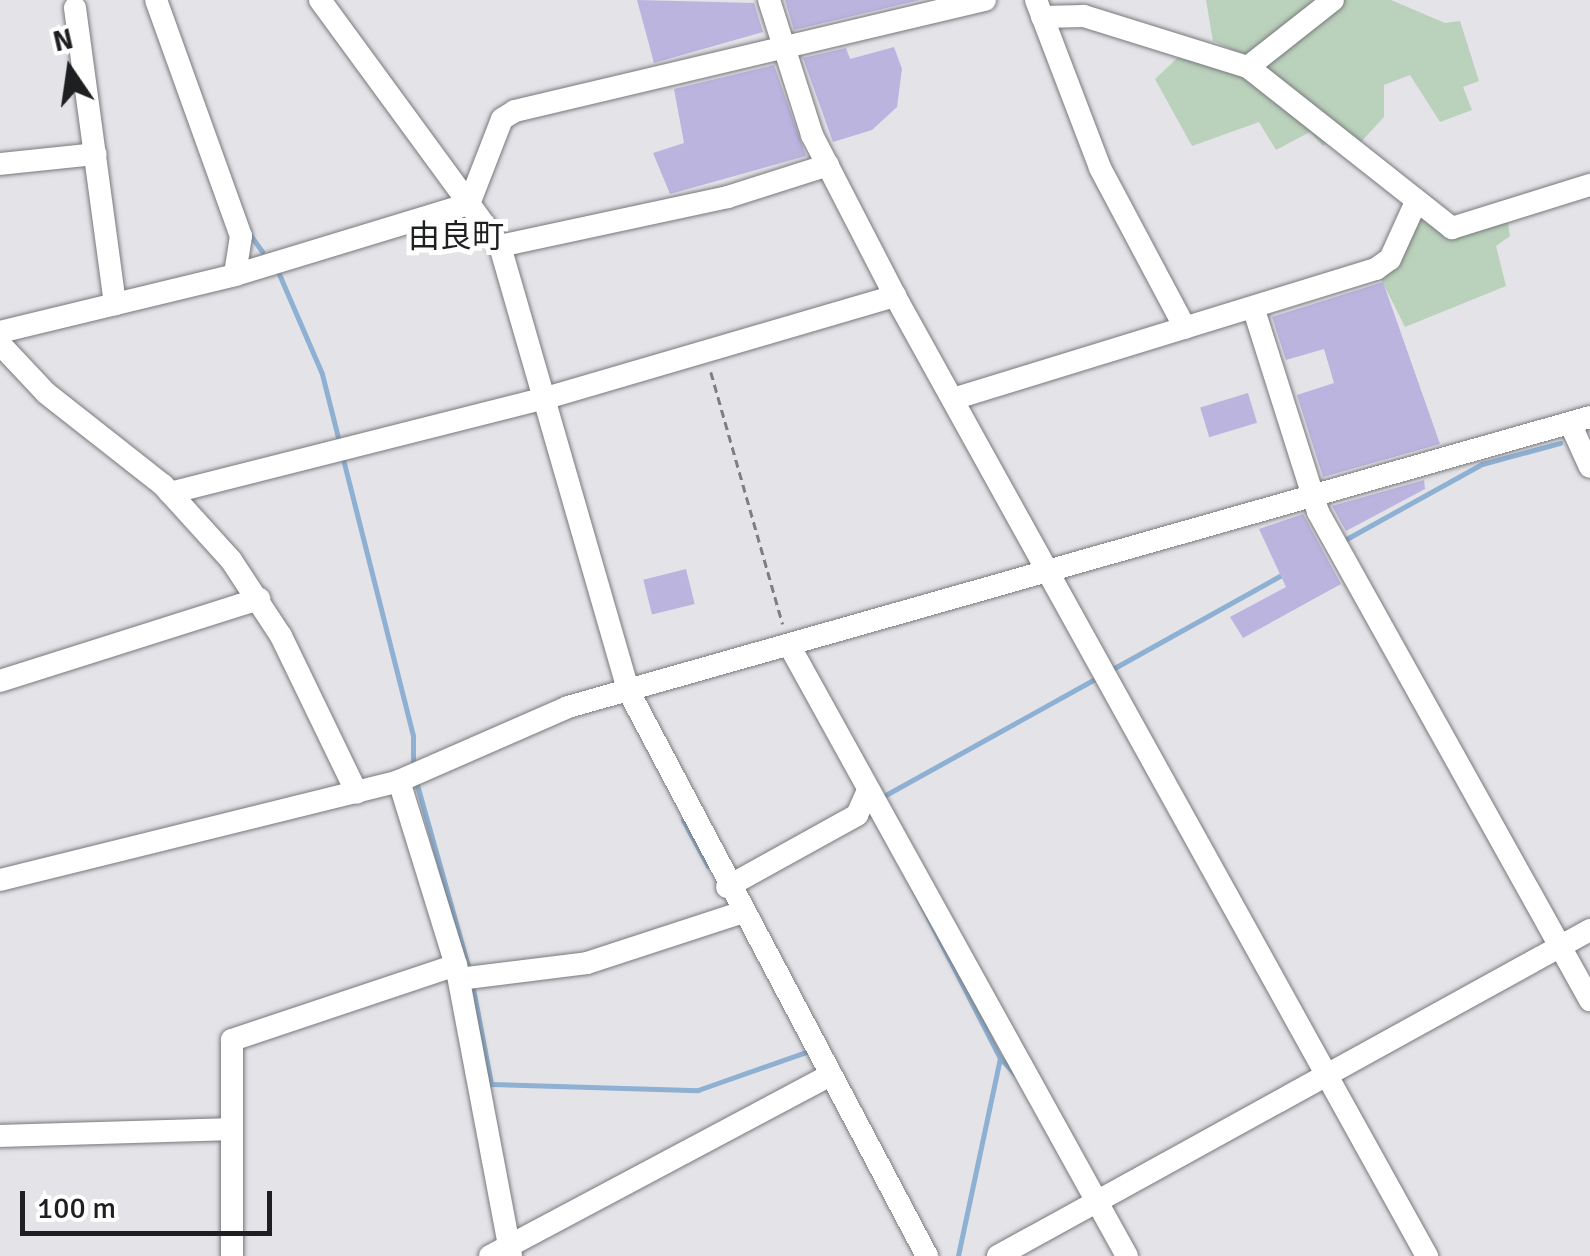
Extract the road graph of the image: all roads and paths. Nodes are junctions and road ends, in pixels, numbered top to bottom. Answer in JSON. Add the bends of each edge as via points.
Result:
{"nodes":[{"id":1,"x":156,"y":0,"type":"edge"},
{"id":2,"x":320,"y":0,"type":"edge"},
{"id":3,"x":769,"y":0,"type":"edge"},
{"id":4,"x":985,"y":0,"type":"edge"},
{"id":5,"x":1332,"y":0,"type":"edge"},
{"id":6,"x":75,"y":8,"type":"dead end"},
{"id":7,"x":1039,"y":8,"type":"edge"},
{"id":8,"x":1076,"y":8,"type":"edge"},
{"id":9,"x":781,"y":50,"type":"junction"},
{"id":10,"x":1248,"y":67,"type":"junction"},
{"id":11,"x":95,"y":154,"type":"junction"},
{"id":12,"x":0,"y":164,"type":"edge"},
{"id":13,"x":828,"y":164,"type":"junction"},
{"id":14,"x":1590,"y":185,"type":"edge"},
{"id":15,"x":1416,"y":202,"type":"junction"},
{"id":16,"x":469,"y":204,"type":"junction"},
{"id":17,"x":500,"y":246,"type":"junction"},
{"id":18,"x":235,"y":275,"type":"junction"},
{"id":19,"x":896,"y":296,"type":"junction"},
{"id":20,"x":115,"y":304,"type":"junction"},
{"id":21,"x":1254,"y":310,"type":"junction"},
{"id":22,"x":1186,"y":328,"type":"junction"},
{"id":23,"x":0,"y":332,"type":"edge"},
{"id":24,"x":0,"y":344,"type":"edge"},
{"id":25,"x":705,"y":351,"type":"junction"},
{"id":26,"x":546,"y":398,"type":"junction"},
{"id":27,"x":954,"y":400,"type":"junction"},
{"id":28,"x":1580,"y":420,"type":"edge"},
{"id":29,"x":1590,"y":467,"type":"edge"},
{"id":30,"x":170,"y":493,"type":"junction"},
{"id":31,"x":1310,"y":497,"type":"junction"},
{"id":32,"x":1052,"y":573,"type":"junction"},
{"id":33,"x":259,"y":599,"type":"junction"},
{"id":34,"x":790,"y":645,"type":"junction"},
{"id":35,"x":0,"y":681,"type":"edge"},
{"id":36,"x":628,"y":690,"type":"junction"},
{"id":37,"x":399,"y":781,"type":"junction"},
{"id":38,"x":868,"y":790,"type":"junction"},
{"id":39,"x":357,"y":793,"type":"junction"},
{"id":40,"x":0,"y":880,"type":"edge"},
{"id":41,"x":727,"y":888,"type":"junction"},
{"id":42,"x":740,"y":913,"type":"junction"},
{"id":43,"x":1590,"y":930,"type":"edge"},
{"id":44,"x":1561,"y":947,"type":"junction"},
{"id":45,"x":457,"y":972,"type":"junction"},
{"id":46,"x":1590,"y":1000,"type":"edge"},
{"id":47,"x":1327,"y":1074,"type":"junction"},
{"id":48,"x":828,"y":1076,"type":"junction"},
{"id":49,"x":232,"y":1129,"type":"junction"},
{"id":50,"x":0,"y":1136,"type":"edge"},
{"id":51,"x":1096,"y":1202,"type":"junction"},
{"id":52,"x":504,"y":1254,"type":"edge"},
{"id":53,"x":232,"y":1256,"type":"edge"},
{"id":54,"x":928,"y":1256,"type":"edge"},
{"id":55,"x":998,"y":1256,"type":"edge"},
{"id":56,"x":1127,"y":1256,"type":"edge"},
{"id":57,"x":1426,"y":1256,"type":"edge"}],
"edges":[{"from":1,"to":18,"type":"street","via":[[240,236]]},
{"from":2,"to":16,"type":"street"},
{"from":3,"to":9,"type":"street"},
{"from":4,"to":9,"type":"street"},
{"from":5,"to":10,"type":"street"},
{"from":6,"to":11,"type":"street"},
{"from":7,"to":8,"type":"street"},
{"from":7,"to":22,"type":"street","via":[[1100,168]]},
{"from":8,"to":10,"type":"street"},
{"from":9,"to":13,"type":"street"},
{"from":9,"to":16,"type":"street","via":[[515,110],[502,119]]},
{"from":10,"to":15,"type":"street"},
{"from":11,"to":12,"type":"street"},
{"from":11,"to":20,"type":"street"},
{"from":13,"to":17,"type":"street","via":[[728,196]]},
{"from":13,"to":19,"type":"street"},
{"from":14,"to":15,"type":"street","via":[[1452,228]]},
{"from":15,"to":21,"type":"street","via":[[1390,259],[1376,270]]},
{"from":16,"to":17,"type":"street"},
{"from":16,"to":18,"type":"street"},
{"from":17,"to":26,"type":"street"},
{"from":18,"to":20,"type":"street"},
{"from":19,"to":25,"type":"street"},
{"from":19,"to":27,"type":"street"},
{"from":20,"to":23,"type":"street"},
{"from":21,"to":22,"type":"street"},
{"from":21,"to":31,"type":"street"},
{"from":22,"to":27,"type":"street"},
{"from":24,"to":30,"type":"street","via":[[46,393]]},
{"from":25,"to":26,"type":"street"},
{"from":25,"to":34,"type":"path"},
{"from":26,"to":30,"type":"street"},
{"from":26,"to":36,"type":"street"},
{"from":27,"to":32,"type":"street"},
{"from":28,"to":29,"type":"street"},
{"from":28,"to":31,"type":"street"},
{"from":30,"to":33,"type":"street"},
{"from":31,"to":32,"type":"street"},
{"from":31,"to":44,"type":"street"},
{"from":32,"to":34,"type":"street"},
{"from":32,"to":47,"type":"street"},
{"from":33,"to":35,"type":"street"},
{"from":33,"to":39,"type":"street"},
{"from":34,"to":36,"type":"street"},
{"from":34,"to":38,"type":"street"},
{"from":36,"to":37,"type":"street"},
{"from":36,"to":41,"type":"street"},
{"from":37,"to":39,"type":"street"},
{"from":37,"to":45,"type":"street"},
{"from":38,"to":41,"type":"street","via":[[857,815]]},
{"from":38,"to":51,"type":"street"},
{"from":39,"to":40,"type":"street"},
{"from":41,"to":42,"type":"street"},
{"from":42,"to":45,"type":"street","via":[[586,963]]},
{"from":42,"to":48,"type":"street"},
{"from":43,"to":44,"type":"street"},
{"from":44,"to":46,"type":"street"},
{"from":44,"to":47,"type":"street"},
{"from":45,"to":49,"type":"street","via":[[232,1040]]},
{"from":45,"to":52,"type":"street"},
{"from":47,"to":51,"type":"street"},
{"from":47,"to":57,"type":"street"},
{"from":48,"to":52,"type":"street"},
{"from":48,"to":54,"type":"street"},
{"from":49,"to":50,"type":"street"},
{"from":49,"to":53,"type":"street"},
{"from":51,"to":55,"type":"street"},
{"from":51,"to":56,"type":"street"}]}
